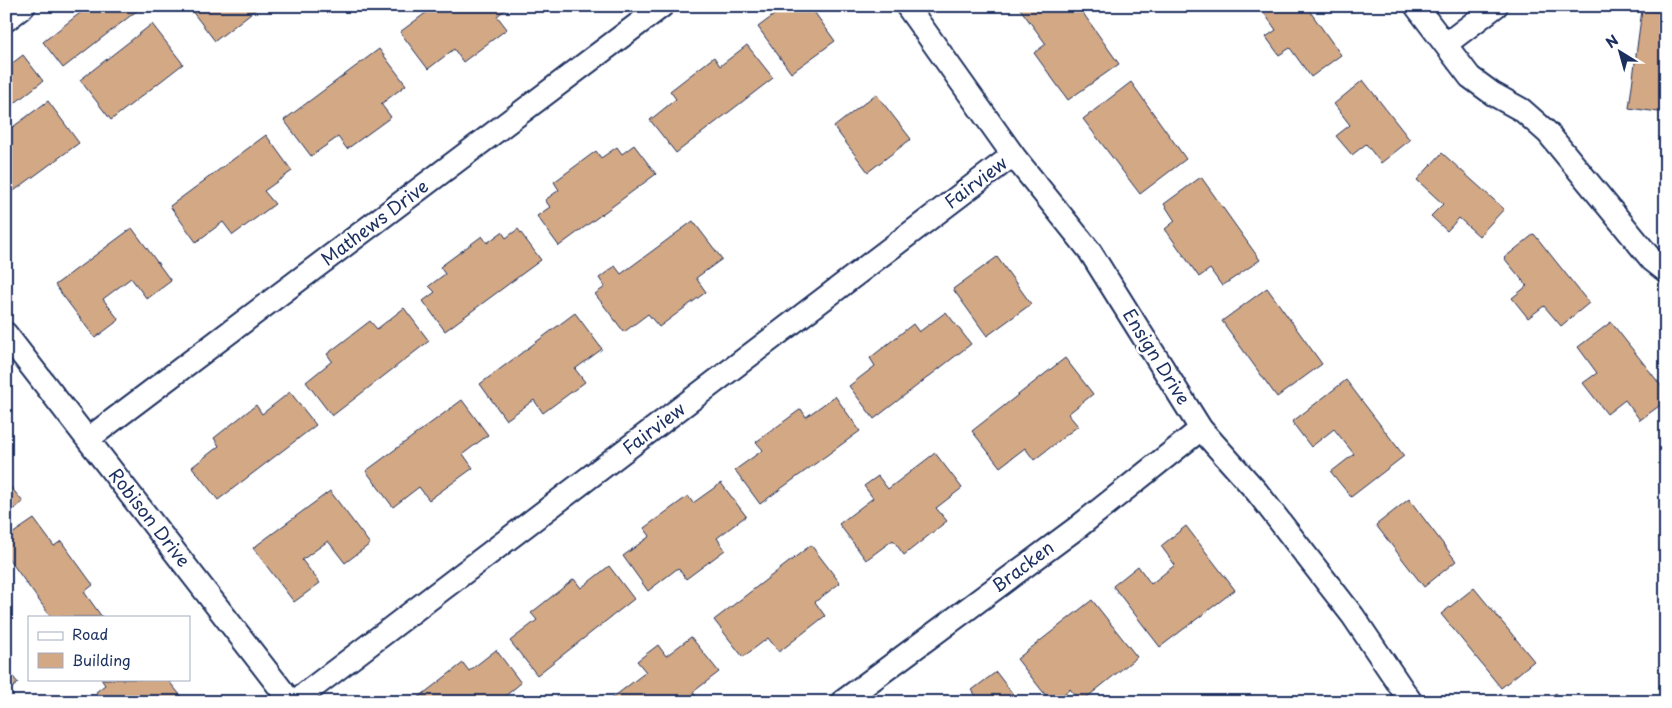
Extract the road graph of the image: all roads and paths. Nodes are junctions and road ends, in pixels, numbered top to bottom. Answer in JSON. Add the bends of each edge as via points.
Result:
{"nodes":[{"id":1,"x":24,"y":6,"type":"edge"},
{"id":2,"x":662,"y":6,"type":"edge"},
{"id":3,"x":1416,"y":6,"type":"edge"},
{"id":4,"x":1496,"y":6,"type":"edge"},
{"id":5,"x":907,"y":7,"type":"edge"},
{"id":6,"x":6,"y":20,"type":"edge"},
{"id":7,"x":1446,"y":44,"type":"junction"},
{"id":8,"x":1014,"y":155,"type":"junction"},
{"id":9,"x":1666,"y":271,"type":"edge"},
{"id":10,"x":6,"y":334,"type":"edge"},
{"id":11,"x":1201,"y":429,"type":"junction"},
{"id":12,"x":88,"y":439,"type":"junction"},
{"id":13,"x":292,"y":702,"type":"edge"},
{"id":14,"x":842,"y":702,"type":"edge"},
{"id":15,"x":1411,"y":702,"type":"edge"}],
"edges":[{"from":1,"to":6,"type":"street"},
{"from":2,"to":12,"type":"street","name":"Mathews Drive"},
{"from":3,"to":7,"type":"street"},
{"from":4,"to":7,"type":"street"},
{"from":5,"to":8,"type":"street","name":"Ensign Drive"},
{"from":7,"to":9,"type":"street","via":[[1470,77],[1492,94],[1522,110],[1548,133],[1652,260]]},
{"from":8,"to":11,"type":"street","name":"Ensign Drive","via":[[1090,250]]},
{"from":8,"to":13,"type":"street","name":"Fairview"},
{"from":10,"to":12,"type":"street","name":"Robison Drive"},
{"from":11,"to":14,"type":"street","name":"Bracken","via":[[1078,527]]},
{"from":11,"to":15,"type":"street","name":"Ensign Drive","via":[[1258,492],[1347,608]]},
{"from":12,"to":13,"type":"street","name":"Robison Drive"}]}
